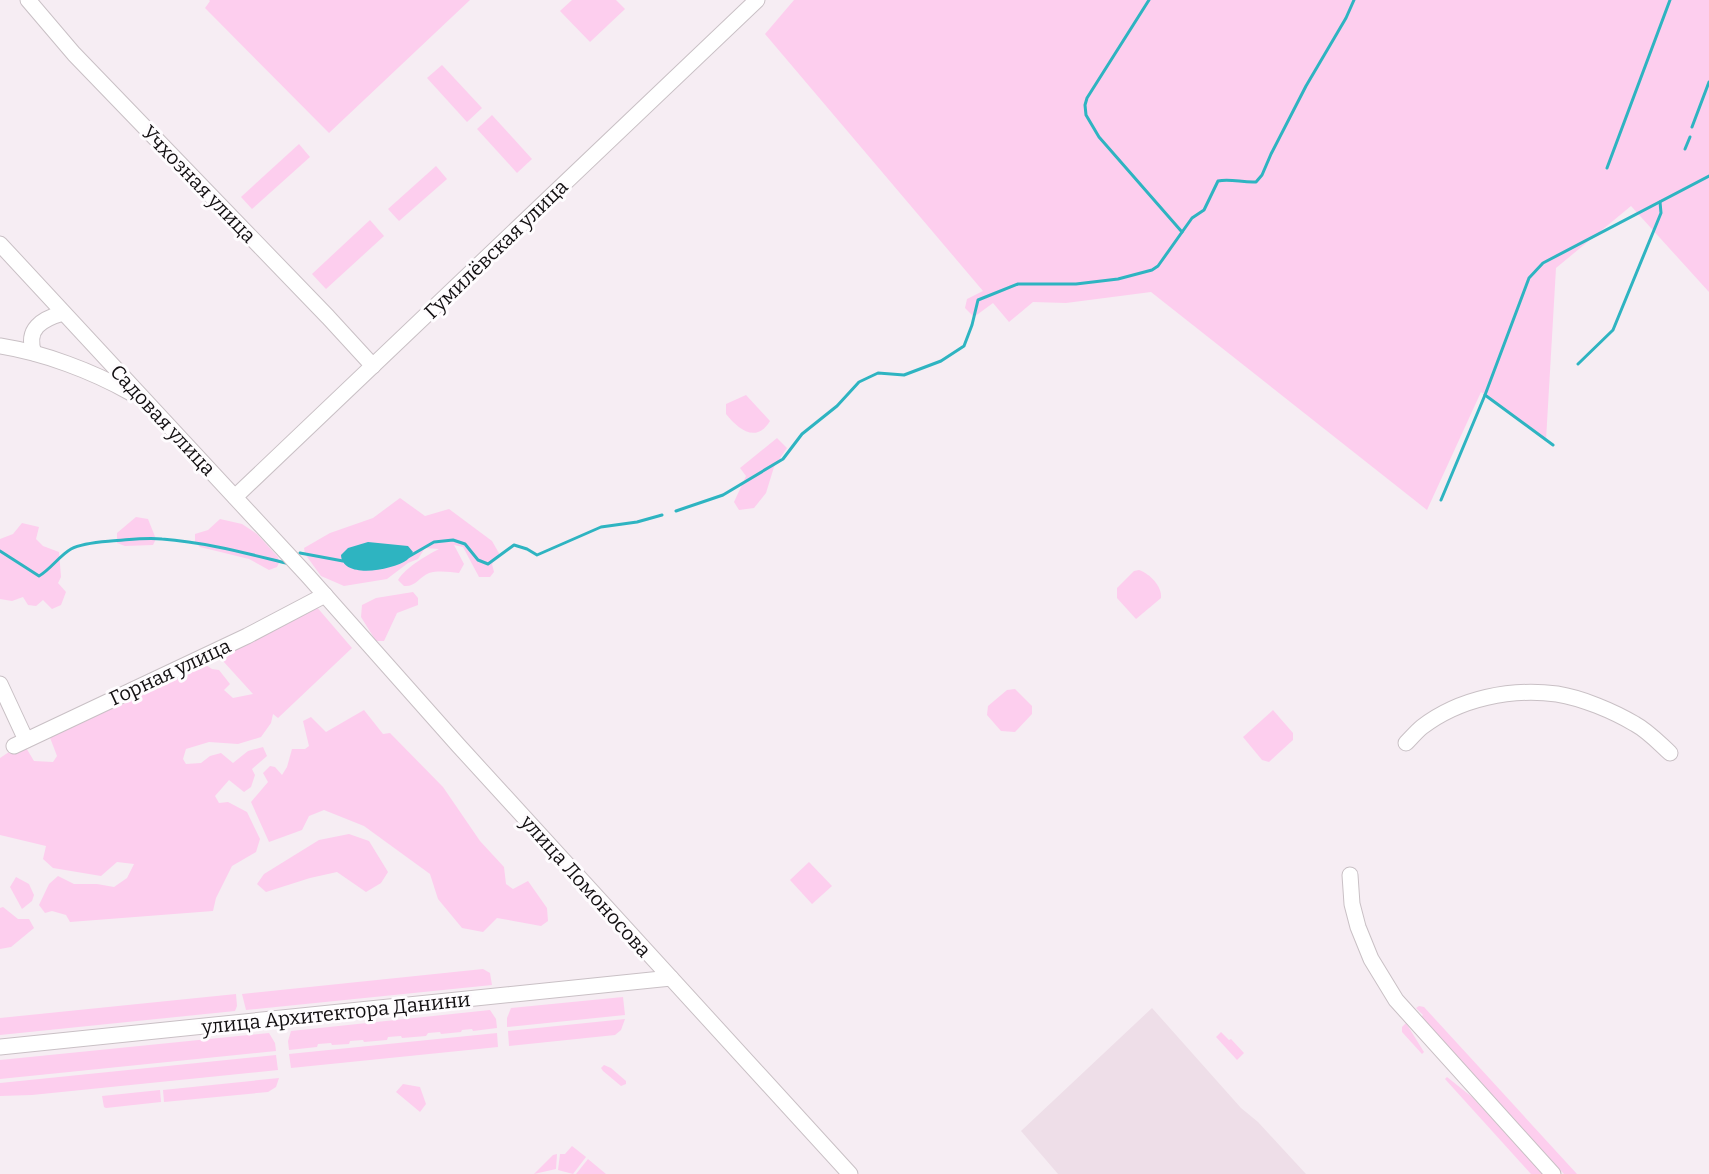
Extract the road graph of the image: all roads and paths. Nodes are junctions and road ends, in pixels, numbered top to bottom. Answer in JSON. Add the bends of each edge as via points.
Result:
{"nodes":[{"id":1,"x":28,"y":0,"type":"edge"},
{"id":2,"x":757,"y":0,"type":"edge"},
{"id":3,"x":0,"y":244,"type":"edge"},
{"id":4,"x":63,"y":313,"type":"junction"},
{"id":5,"x":0,"y":346,"type":"edge"},
{"id":6,"x":34,"y":353,"type":"junction"},
{"id":7,"x":373,"y":366,"type":"junction"},
{"id":8,"x":144,"y":400,"type":"junction"},
{"id":9,"x":235,"y":497,"type":"junction"},
{"id":10,"x":325,"y":596,"type":"junction"},
{"id":11,"x":0,"y":684,"type":"edge"},
{"id":12,"x":1406,"y":743,"type":"dead end"},
{"id":13,"x":1670,"y":753,"type":"dead end"},
{"id":14,"x":1350,"y":875,"type":"dead end"},
{"id":15,"x":671,"y":978,"type":"junction"},
{"id":16,"x":0,"y":1047,"type":"edge"},
{"id":17,"x":850,"y":1174,"type":"edge"},
{"id":18,"x":1553,"y":1174,"type":"edge"}],
"edges":[{"from":1,"to":7,"type":"street","name":"Учхозная улица","via":[[74,54]]},
{"from":2,"to":7,"type":"street","name":"Гумилёвская улица"},
{"from":3,"to":4,"type":"street","name":"Садовая улица"},
{"from":4,"to":6,"type":"street","via":[[39,324],[32,338]]},
{"from":4,"to":8,"type":"street","name":"Садовая улица"},
{"from":5,"to":6,"type":"street"},
{"from":6,"to":8,"type":"street","via":[[96,374]]},
{"from":7,"to":9,"type":"street","name":"Гумилёвская улица"},
{"from":8,"to":9,"type":"street","name":"Садовая улица"},
{"from":9,"to":10,"type":"street","name":"Садовая улица"},
{"from":10,"to":11,"type":"street","name":"Горная улица","via":[[20,743]]},
{"from":10,"to":15,"type":"street","name":"улица Ломоносова"},
{"from":12,"to":13,"type":"street","via":[[1443,713],[1470,702],[1503,694],[1535,693],[1558,694],[1600,706],[1635,724]]},
{"from":14,"to":18,"type":"street","via":[[1358,927],[1371,959],[1396,1000]]},
{"from":15,"to":16,"type":"street","name":"улица Архитектора Данини"},
{"from":15,"to":17,"type":"street","name":"улица Ломоносова"}]}
